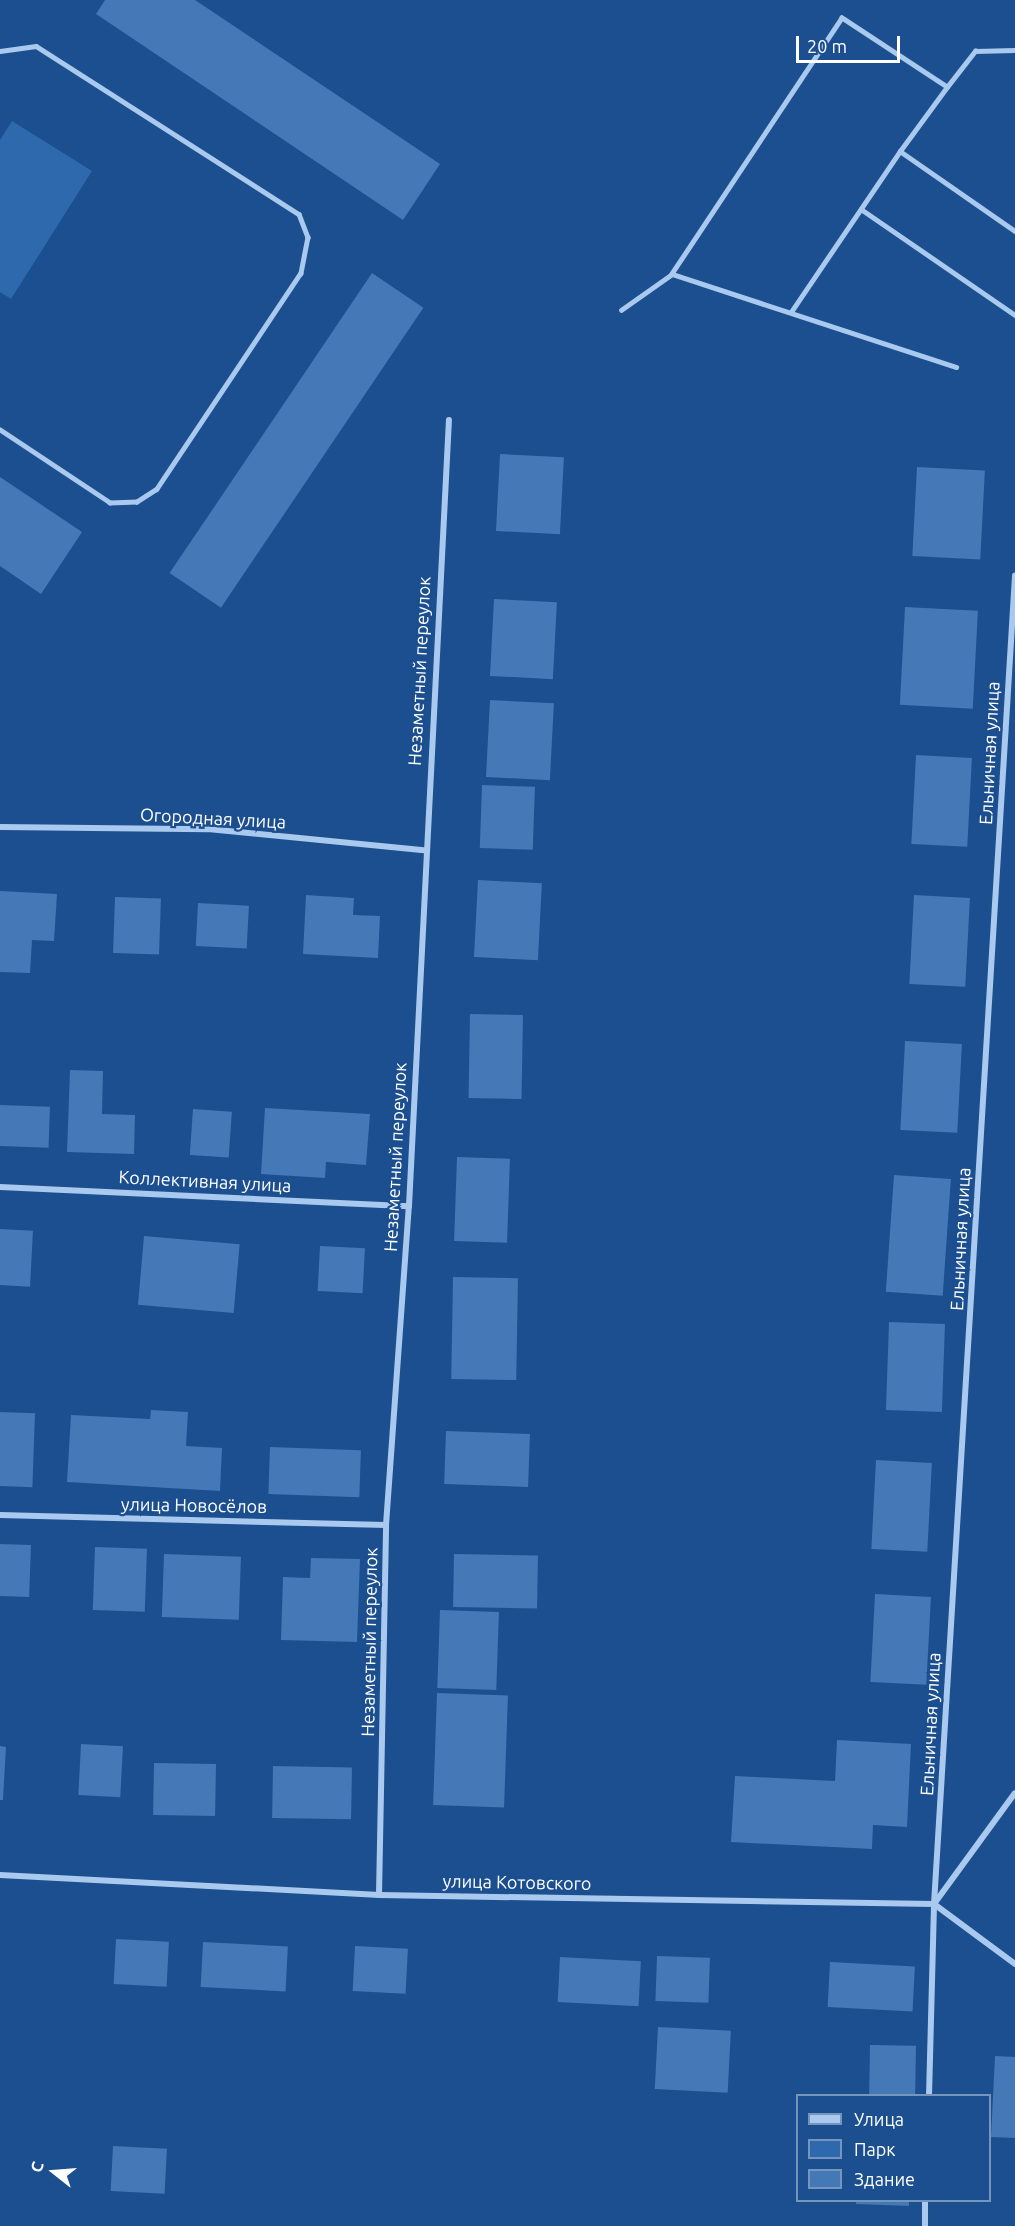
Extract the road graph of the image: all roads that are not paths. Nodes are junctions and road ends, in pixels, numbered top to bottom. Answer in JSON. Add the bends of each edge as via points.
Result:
{"nodes":[{"id":1,"x":1015,"y":50,"type":"edge"},
{"id":2,"x":0,"y":51,"type":"edge"},
{"id":3,"x":947,"y":87,"type":"junction"},
{"id":4,"x":900,"y":151,"type":"junction"},
{"id":5,"x":861,"y":210,"type":"junction"},
{"id":6,"x":1015,"y":231,"type":"edge"},
{"id":7,"x":672,"y":274,"type":"junction"},
{"id":8,"x":621,"y":310,"type":"dead end"},
{"id":9,"x":791,"y":312,"type":"junction"},
{"id":10,"x":1015,"y":315,"type":"edge"},
{"id":11,"x":956,"y":367,"type":"dead end"},
{"id":12,"x":449,"y":420,"type":"dead end"},
{"id":13,"x":0,"y":430,"type":"edge"},
{"id":14,"x":1015,"y":574,"type":"edge"},
{"id":15,"x":0,"y":827,"type":"edge"},
{"id":16,"x":424,"y":850,"type":"junction"},
{"id":17,"x":0,"y":1187,"type":"edge"},
{"id":18,"x":409,"y":1206,"type":"junction"},
{"id":19,"x":0,"y":1515,"type":"edge"},
{"id":20,"x":386,"y":1525,"type":"junction"},
{"id":21,"x":1015,"y":1793,"type":"edge"},
{"id":22,"x":0,"y":1875,"type":"edge"},
{"id":23,"x":379,"y":1895,"type":"junction"},
{"id":24,"x":934,"y":1904,"type":"junction"},
{"id":25,"x":1015,"y":1964,"type":"edge"},
{"id":26,"x":929,"y":2094,"type":"edge"},
{"id":27,"x":926,"y":2202,"type":"edge"},
{"id":28,"x":925,"y":2226,"type":"edge"}],
"edges":[{"from":1,"to":3,"type":"lane","via":[[975,51]]},
{"from":2,"to":13,"type":"lane","via":[[36,46],[299,214],[308,237],[301,273],[157,489],[137,502],[110,503]]},
{"from":3,"to":4,"type":"lane"},
{"from":3,"to":7,"type":"lane","via":[[842,18]]},
{"from":4,"to":5,"type":"lane"},
{"from":4,"to":6,"type":"lane"},
{"from":5,"to":9,"type":"lane"},
{"from":5,"to":10,"type":"lane"},
{"from":7,"to":8,"type":"lane"},
{"from":7,"to":9,"type":"lane"},
{"from":9,"to":11,"type":"lane"},
{"from":12,"to":16,"type":"street","name":"Незаметный переулок"},
{"from":14,"to":24,"type":"street","name":"Ельничная улица"},
{"from":15,"to":16,"type":"street","name":"Огородная улица","via":[[208,829]]},
{"from":16,"to":18,"type":"street","name":"Незаметный переулок"},
{"from":17,"to":18,"type":"street","name":"Коллективная улица"},
{"from":18,"to":20,"type":"street","name":"Незаметный переулок"},
{"from":19,"to":20,"type":"street","name":"улица Новосёлов"},
{"from":20,"to":23,"type":"street","name":"Незаметный переулок"},
{"from":21,"to":24,"type":"street"},
{"from":22,"to":23,"type":"street","name":"улица Котовского"},
{"from":23,"to":24,"type":"street","name":"улица Котовского"},
{"from":24,"to":25,"type":"street"},
{"from":24,"to":26,"type":"street","name":"Ельничная улица"},
{"from":27,"to":28,"type":"street"}]}
